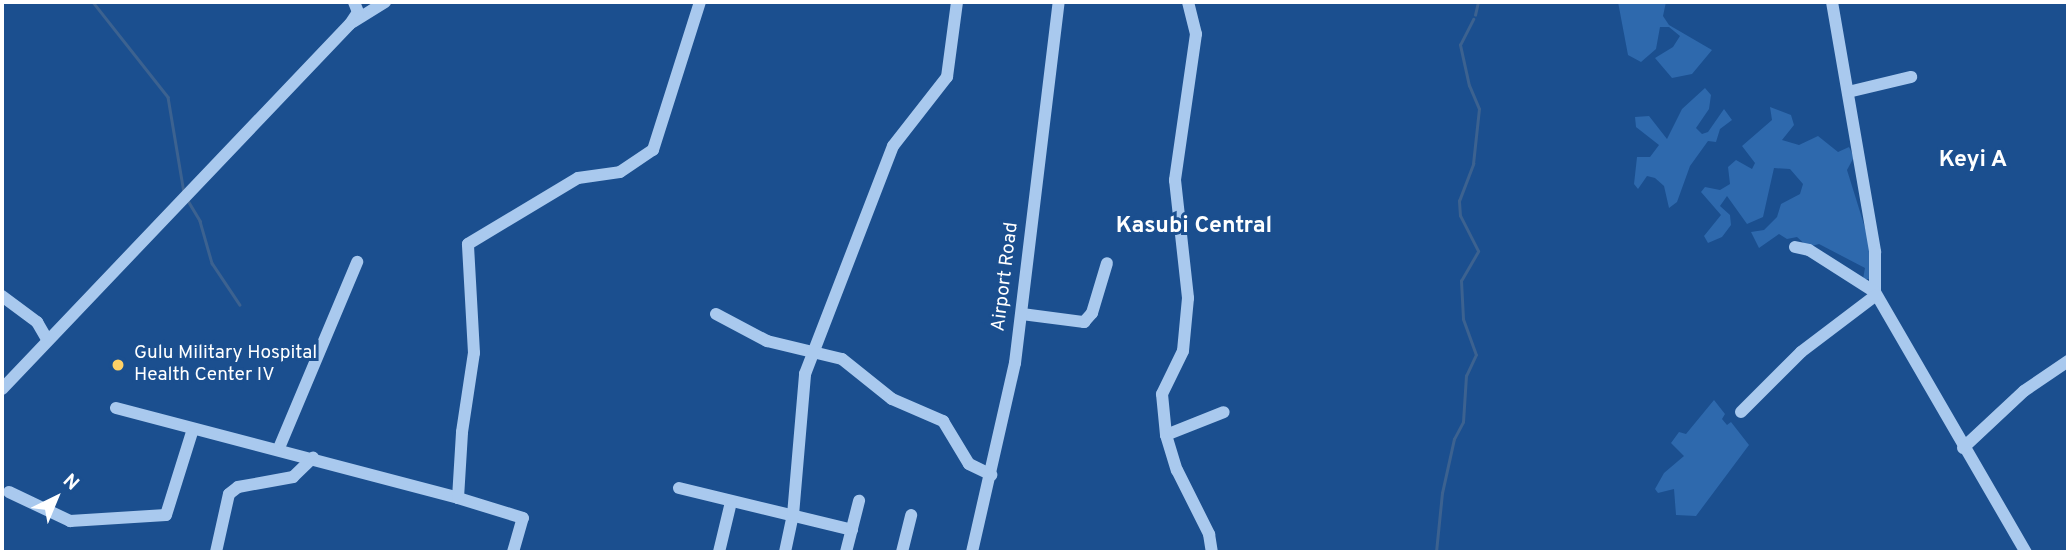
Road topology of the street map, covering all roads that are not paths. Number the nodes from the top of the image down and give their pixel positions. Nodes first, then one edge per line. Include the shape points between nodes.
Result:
1 (354, 2) edge
2 (386, 2) edge
3 (700, 2) edge
4 (957, 2) edge
5 (1052, 2) edge
6 (1059, 2) edge
7 (1188, 2) edge
8 (1832, 2) edge
9 (350, 24) junction
10 (1053, 24) junction
11 (1911, 77) dead end
12 (1848, 92) junction
13 (1796, 247) dead end
14 (357, 262) dead end
15 (1107, 263) dead end
16 (1876, 293) junction
17 (2, 296) edge
18 (716, 314) dead end
19 (1022, 314) junction
20 (47, 339) junction
21 (814, 355) junction
22 (2068, 362) edge
23 (2, 389) edge
24 (116, 408) dead end
25 (1224, 412) dead end
26 (1741, 412) dead end
27 (193, 429) junction
28 (1166, 435) junction
29 (279, 448) junction
30 (1963, 448) junction
31 (313, 458) junction
32 (992, 475) junction
33 (679, 488) dead end
34 (9, 492) dead end
35 (458, 498) junction
36 (859, 501) dead end
37 (731, 502) junction
38 (793, 515) junction
39 (911, 515) dead end
40 (852, 530) junction
41 (216, 552) edge
42 (513, 552) edge
43 (719, 552) edge
44 (785, 552) edge
45 (846, 552) edge
46 (902, 552) edge
47 (972, 552) edge
48 (1212, 552) edge
49 (2026, 552) edge

1 - 9 street via 358,12
2 - 9 street
3 - 35 street via 653,150 620,172 578,178 468,244 474,353
4 - 21 street via 947,77 892,146
5 - 10 street
6 - 10 street, Airport Road
7 - 28 street via 1196,34 1175,180 1188,298 1183,351 1162,394
8 - 12 street
9 - 20 street
10 - 19 street, Airport Road
11 - 12 street
12 - 16 street via 1875,252
13 - 16 street via 1809,250
14 - 29 street
15 - 19 street via 1092,313 1084,322
16 - 26 street via 1801,352
16 - 30 street
17 - 20 street via 37,323
18 - 21 street via 767,341
19 - 32 street, Airport Road
20 - 23 street
21 - 32 street via 842,359 892,399 943,421 969,464
21 - 38 street via 805,374 798,420
22 - 30 street via 2024,391
24 - 27 street
25 - 28 street
27 - 29 street
27 - 34 street via 166,515 70,521
28 - 48 street
29 - 31 street
30 - 49 street
31 - 35 street
31 - 41 street via 293,477 238,487 229,494
32 - 47 street, Airport Road
33 - 37 street
35 - 42 street via 523,518
36 - 40 street
37 - 38 street
37 - 43 street
38 - 40 street
38 - 44 street
39 - 46 street
40 - 45 street

